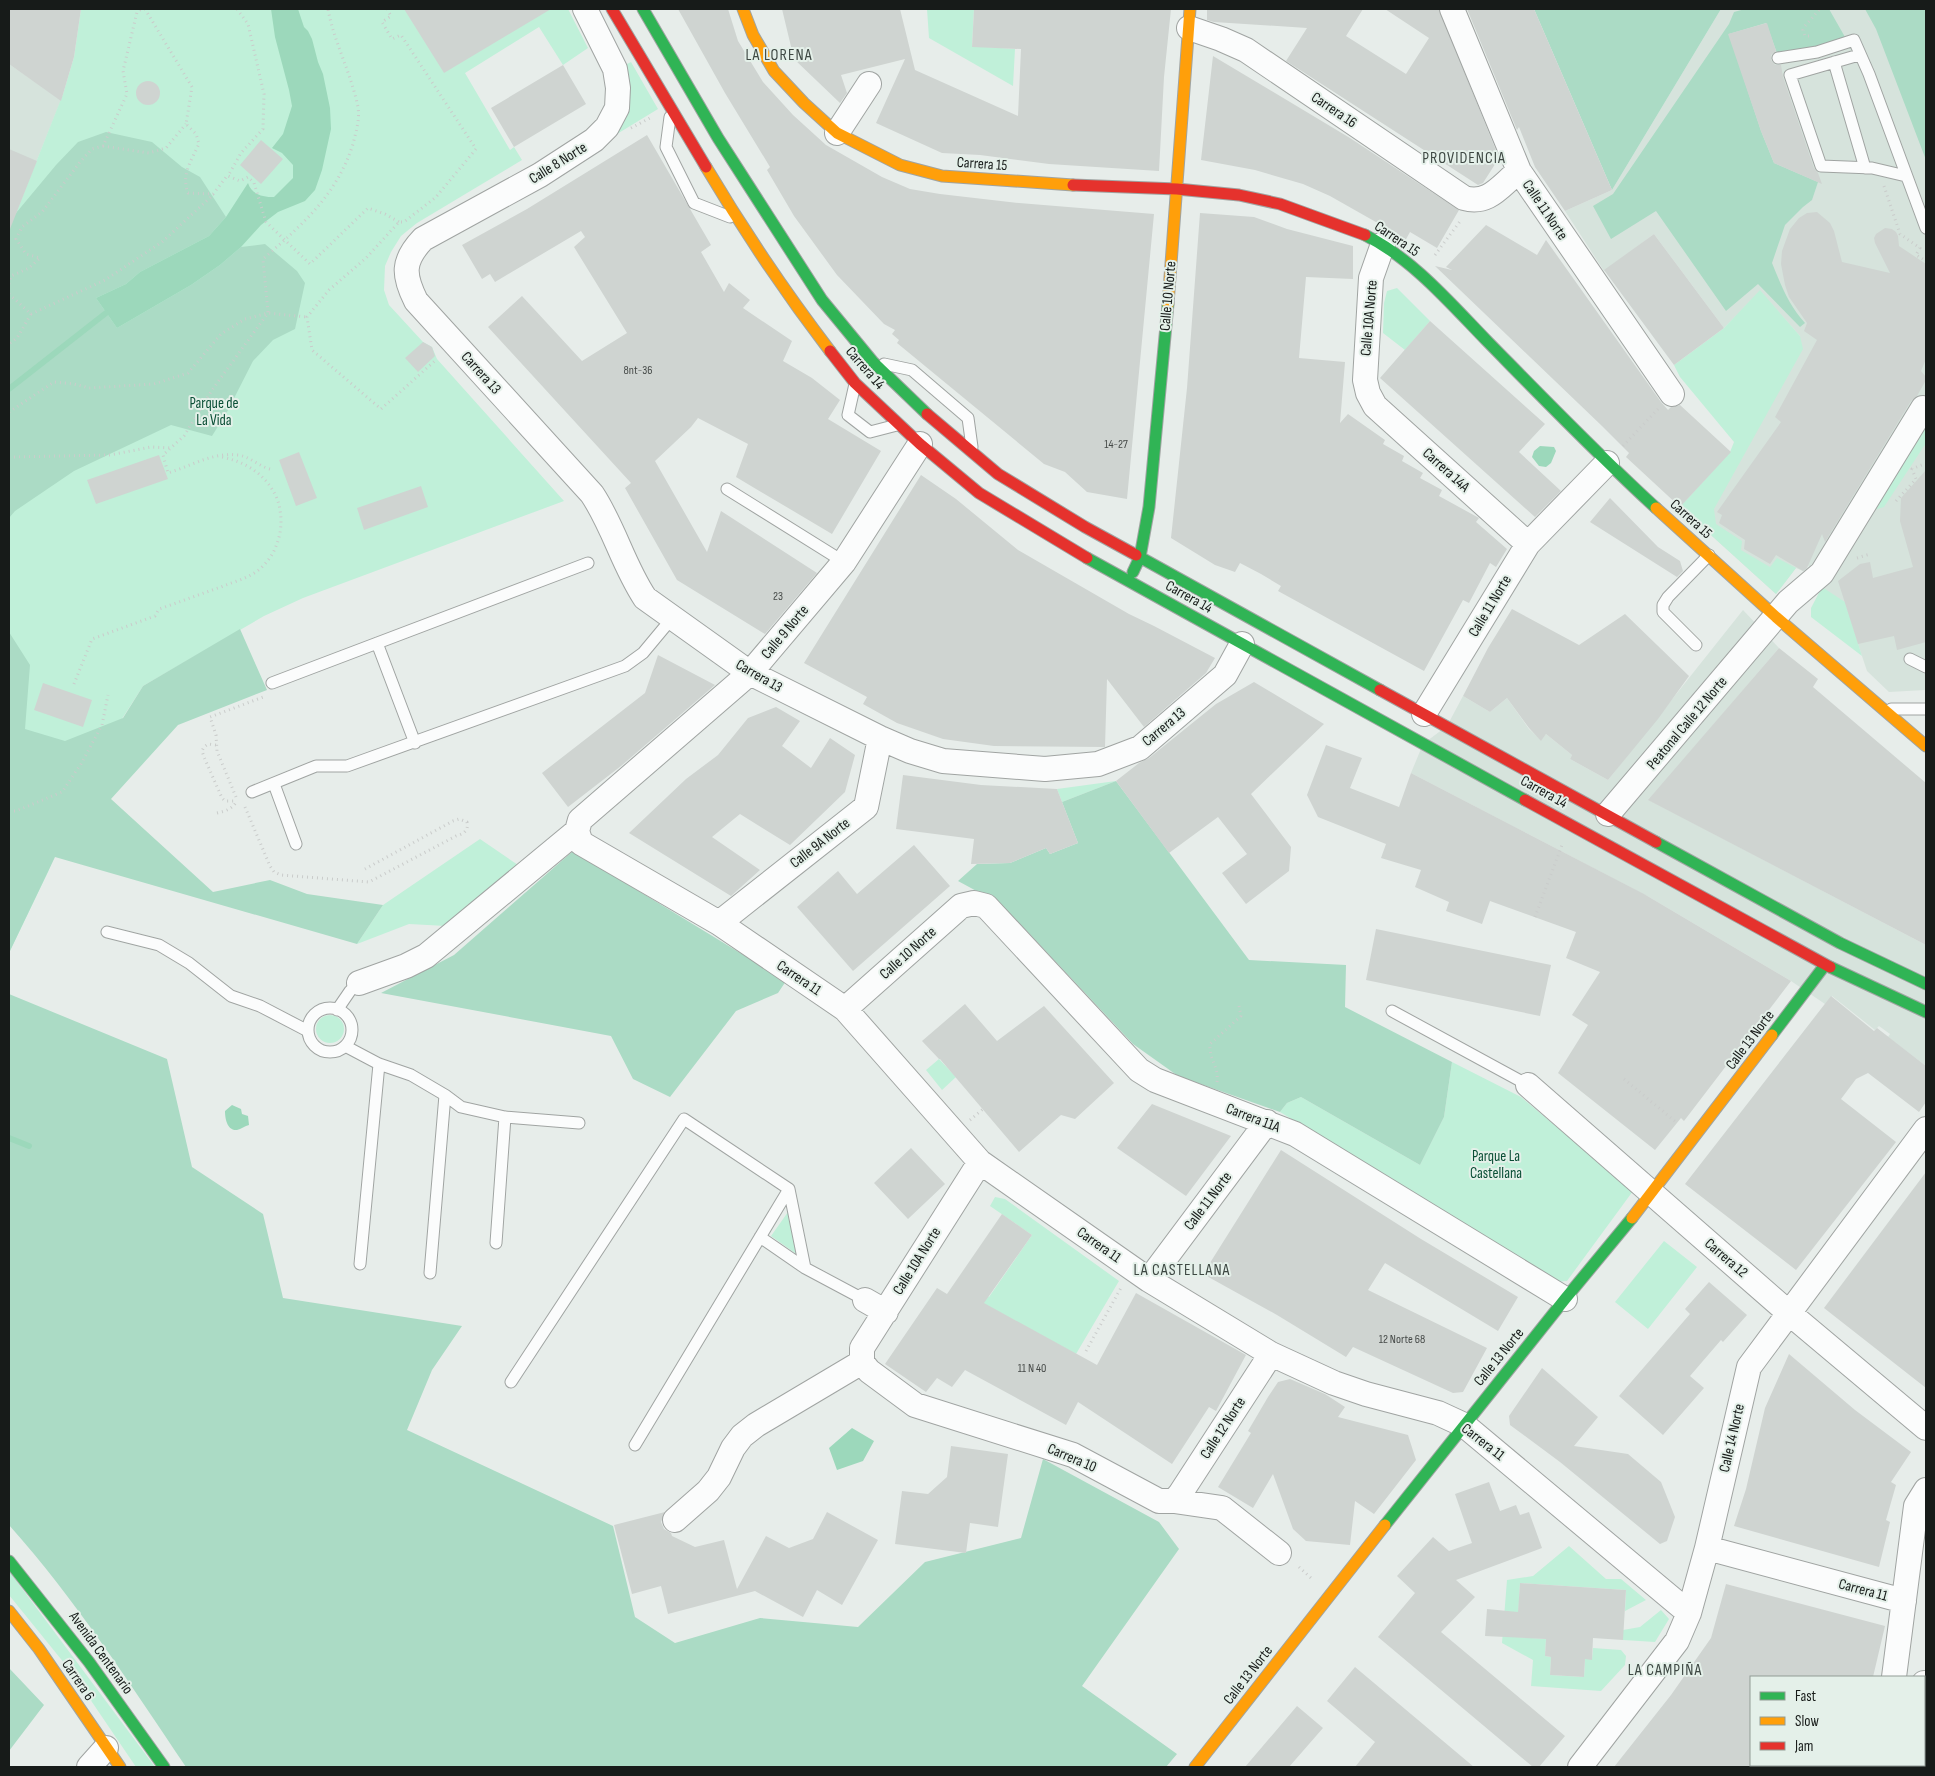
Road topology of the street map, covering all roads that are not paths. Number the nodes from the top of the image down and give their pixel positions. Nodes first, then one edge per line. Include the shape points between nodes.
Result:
1 (585, 9) edge
2 (612, 9) edge
3 (643, 9) edge
4 (743, 9) edge
5 (1452, 9) edge
6 (1189, 18) edge
7 (1859, 55) junction
8 (1778, 58) dead end
9 (1834, 62) junction
10 (869, 84) dead end
11 (671, 108) junction
12 (837, 133) junction
13 (1865, 168) junction
14 (1519, 171) junction
15 (1906, 176) junction
16 (1177, 189) junction
17 (737, 220) junction
18 (1926, 228) edge
19 (1383, 244) junction
20 (407, 268) joint
21 (873, 362) junction
22 (855, 383) junction
23 (1368, 393) joint
24 (1672, 394) road end
25 (1923, 408) dead end
26 (899, 425) junction
27 (920, 444) junction
28 (973, 454) junction
29 (1607, 463) junction
30 (727, 489) dead end
31 (1528, 544) junction
32 (1709, 555) junction
33 (1140, 556) junction
34 (844, 562) junction
35 (588, 563) dead end
36 (1129, 581) junction
37 (673, 617) junction
38 (1770, 624) junction
39 (377, 644) junction
40 (1242, 644) junction
41 (1696, 644) dead end
42 (1910, 659) dead end
43 (1926, 667) edge
44 (750, 673) junction
45 (272, 683) road end
46 (1882, 709) junction
47 (1926, 709) edge
48 (1424, 714) junction
49 (880, 738) junction
50 (415, 742) junction
51 (1926, 746) edge
52 (274, 784) junction
53 (252, 792) road end
54 (1608, 814) junction
55 (577, 831) junction
56 (296, 844) dead end
57 (974, 903) joint
58 (719, 923) junction
59 (107, 932) dead end
60 (1825, 965) junction
61 (359, 983) joint
62 (1926, 984) edge
63 (845, 1009) junction
64 (338, 1010) junction
65 (1392, 1011) dead end
66 (1926, 1012) edge
67 (308, 1031) junction
68 (346, 1046) junction
69 (379, 1064) junction
70 (1528, 1085) joint
71 (445, 1095) junction
72 (505, 1117) junction
73 (1267, 1122) junction
74 (579, 1123) dead end
75 (1926, 1129) edge
76 (980, 1162) junction
77 (789, 1189) junction
78 (1653, 1193) junction
79 (760, 1237) junction
80 (496, 1243) dead end
81 (360, 1264) dead end
82 (805, 1268) junction
83 (430, 1273) dead end
84 (1141, 1274) junction
85 (1565, 1299) junction
86 (865, 1300) joint
87 (886, 1312) junction
88 (1789, 1313) junction
89 (1270, 1354) junction
90 (862, 1362) junction
91 (511, 1382) dead end
92 (1464, 1426) junction
93 (1926, 1428) edge
94 (635, 1444) dead end
95 (1926, 1490) edge
96 (1174, 1501) junction
97 (675, 1520) dead end
98 (1707, 1548) junction
99 (1280, 1553) dead end
100 (9, 1561) edge
101 (1904, 1601) junction
102 (9, 1611) edge
103 (1689, 1614) junction
104 (1899, 1676) edge
105 (106, 1748) junction
106 (90, 1767) edge
107 (120, 1767) edge
108 (164, 1767) edge
109 (1195, 1767) edge
110 (1580, 1767) edge

1 - 20 street, Calle 8 Norte via 615,69 617,108 607,127 594,140 526,183 423,239 411,252
2 - 11 main road, Carrera 14
3 - 21 main road, Carrera 14 via 718,138 822,300
4 - 12 main road, Carrera 15 via 752,35 774,71
5 - 14 street, Calle 11 Norte
6 - 14 street, Carrera 16 via 1221,39 1246,50 1464,198 1474,201 1486,199
6 - 16 main road, Calle 10 Norte
7 - 8 lane via 1854,40 1817,52
7 - 9 lane
7 - 15 lane
9 - 13 lane
9 - 13 lane via 1790,74 1821,166
10 - 12 street
11 - 17 main road, Carrera 14
11 - 17 lane via 666,147 694,203
12 - 16 main road, Carrera 15 via 900,165 942,176
13 - 15 lane
14 - 24 street, Calle 11 Norte
15 - 18 lane
16 - 19 main road, Carrera 15 via 1259,198 1360,232
16 - 33 main road, Calle 10 Norte via 1150,507
17 - 22 main road, Carrera 14 via 803,316
19 - 23 street, Calle 10A Norte via 1371,278 1365,380
19 - 29 main road, Carrera 15 via 1421,274
20 - 37 street, Carrera 13 via 408,285 416,302 592,494 604,512 633,580 645,598
21 - 28 main road, Carrera 14
21 - 28 lane via 912,370 968,418
22 - 26 main road, Carrera 14
22 - 26 lane via 848,415 870,432
23 - 31 street, Carrera 14A via 1375,406
25 - 38 street, Peatonal Calle 12 Norte via 1822,573 1788,602
26 - 27 main road, Carrera 14
27 - 34 street, Calle 9 Norte
27 - 36 main road, Carrera 14 via 979,492 1048,536
28 - 33 main road, Carrera 14 via 1045,503
29 - 31 street, Calle 11 Norte
29 - 32 main road, Carrera 15
30 - 34 lane
31 - 48 street, Calle 11 Norte
32 - 38 main road, Carrera 15
32 - 41 lane via 1663,605 1663,612
33 - 36 main road, Calle 10 Norte
33 - 48 main road, Carrera 14
34 - 44 street, Calle 9 Norte
35 - 39 lane
36 - 40 main road, Carrera 14
37 - 44 street, Carrera 13
37 - 50 lane via 643,653 625,666
38 - 46 main road, Carrera 15
38 - 54 street, Peatonal Calle 12 Norte
39 - 45 lane
39 - 50 lane
40 - 49 street, Carrera 13 via 1225,675 1140,748 1098,764 1045,770 943,760
40 - 60 main road, Carrera 14
42 - 43 lane
44 - 49 street, Carrera 13
44 - 55 street, Calle 9 Norte via 580,820
46 - 47 lane
46 - 51 main road, Carrera 15
48 - 54 main road, Carrera 14
49 - 58 street, Calle 9A Norte via 866,807
50 - 52 lane via 347,766 316,766
52 - 53 lane
52 - 56 lane
54 - 62 main road, Carrera 14 via 1840,942
55 - 58 street, Carrera 11 via 581,843
55 - 61 street, Calle 9 Norte via 426,956
57 - 63 street, Calle 10 Norte via 961,906
57 - 73 street, Carrera 11A via 986,906 1139,1070 1155,1080
58 - 63 street, Carrera 11
59 - 67 lane via 159,945 189,963 231,996 260,1006
60 - 66 main road, Carrera 14
60 - 78 main road, Calle 13 Norte
61 - 64 lane
63 - 76 street, Carrera 11
64 - 67 lane via 326,1009 315,1014
64 - 68 lane via 349,1019 351,1026
65 - 70 lane
67 - 68 lane via 313,1045 324,1052 336,1052
68 - 69 lane
69 - 71 lane via 411,1075
69 - 81 lane
70 - 78 street, Carrera 12
71 - 72 lane via 460,1107
71 - 83 lane
72 - 74 lane
72 - 80 lane
73 - 84 street, Calle 11 Norte
73 - 85 street, Carrera 11A via 1296,1134
75 - 88 street, Calle 14 Norte
76 - 84 street, Carrera 11
76 - 87 street, Calle 10A Norte
77 - 79 lane
77 - 82 lane
77 - 91 lane via 684,1119
78 - 85 main road, Calle 13 Norte
78 - 88 street, Carrera 12
79 - 82 lane
79 - 94 lane
82 - 86 lane
84 - 89 street, Carrera 11
85 - 92 main road, Calle 13 Norte
86 - 87 street
87 - 90 street, Calle 10A Norte via 862,1348
88 - 93 street, Carrera 12
88 - 98 street, Calle 14 Norte via 1749,1367
89 - 92 street, Carrera 11 via 1334,1383 1438,1413
89 - 96 street, Calle 12 Norte
90 - 96 street, Carrera 10 via 869,1371 915,1405 1073,1455 1159,1500
90 - 97 street via 742,1436 708,1491
92 - 103 street, Carrera 11
92 - 109 main road, Calle 13 Norte
95 - 101 street via 1916,1506
96 - 99 street, Carrera 10 via 1222,1508
98 - 101 street, Carrera 11
98 - 103 street, Calle 14 Norte
100 - 108 main road, Avenida Centenario via 111,1691
101 - 104 street
102 - 105 main road, Carrera 6 via 39,1649
103 - 110 street, Calle 14 Norte via 1677,1641
105 - 106 street
105 - 107 main road, Carrera 6

